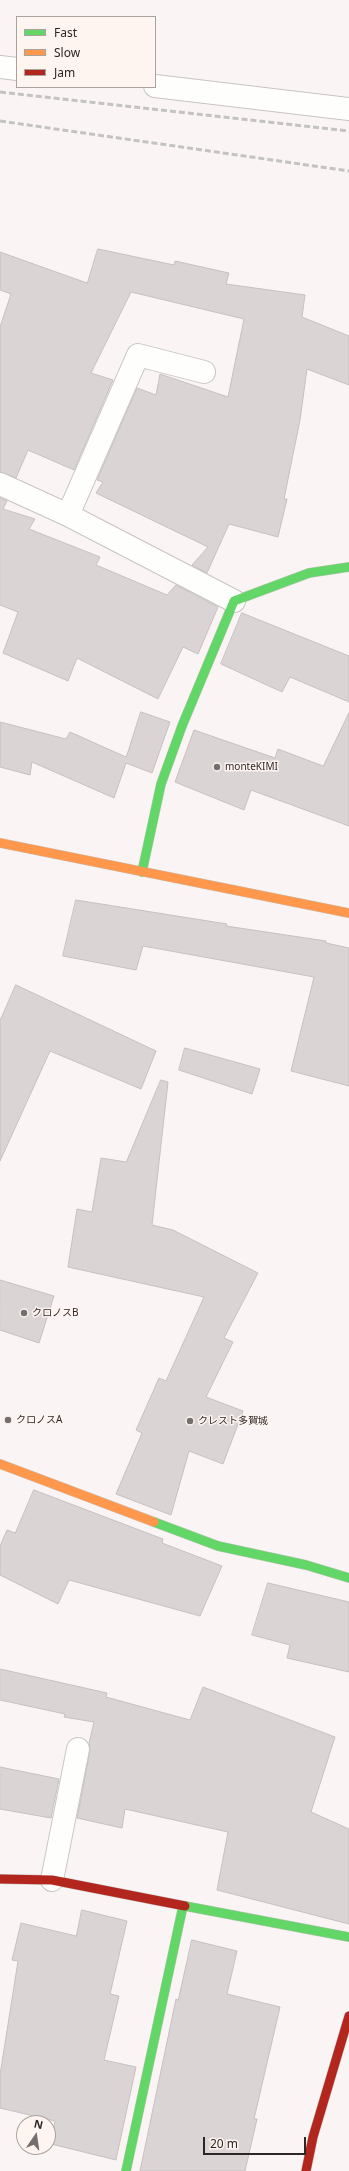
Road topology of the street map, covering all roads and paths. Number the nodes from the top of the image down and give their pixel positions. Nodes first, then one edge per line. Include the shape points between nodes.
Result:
1 (0, 67) edge
2 (16, 69) edge
3 (156, 86) edge
4 (349, 109) edge
5 (204, 372) dead end
6 (0, 484) edge
7 (68, 514) junction
8 (349, 567) edge
9 (234, 601) junction
10 (0, 843) edge
11 (142, 872) junction
12 (349, 913) edge
13 (0, 1464) edge
14 (349, 1578) edge
15 (78, 1749) dead end
16 (0, 1879) edge
17 (52, 1880) junction
18 (182, 1906) junction
19 (349, 1937) edge
20 (349, 2016) edge
21 (126, 2171) edge
22 (306, 2171) edge

1 - 2 street
3 - 4 street
5 - 7 street via 138,355
6 - 7 street
7 - 9 street
8 - 9 street via 309,572
9 - 11 street via 161,784
10 - 11 street
11 - 12 street
13 - 14 street via 218,1546 306,1565
15 - 17 street
16 - 17 street
17 - 18 street
18 - 19 street
18 - 21 street
20 - 22 street via 313,2137

